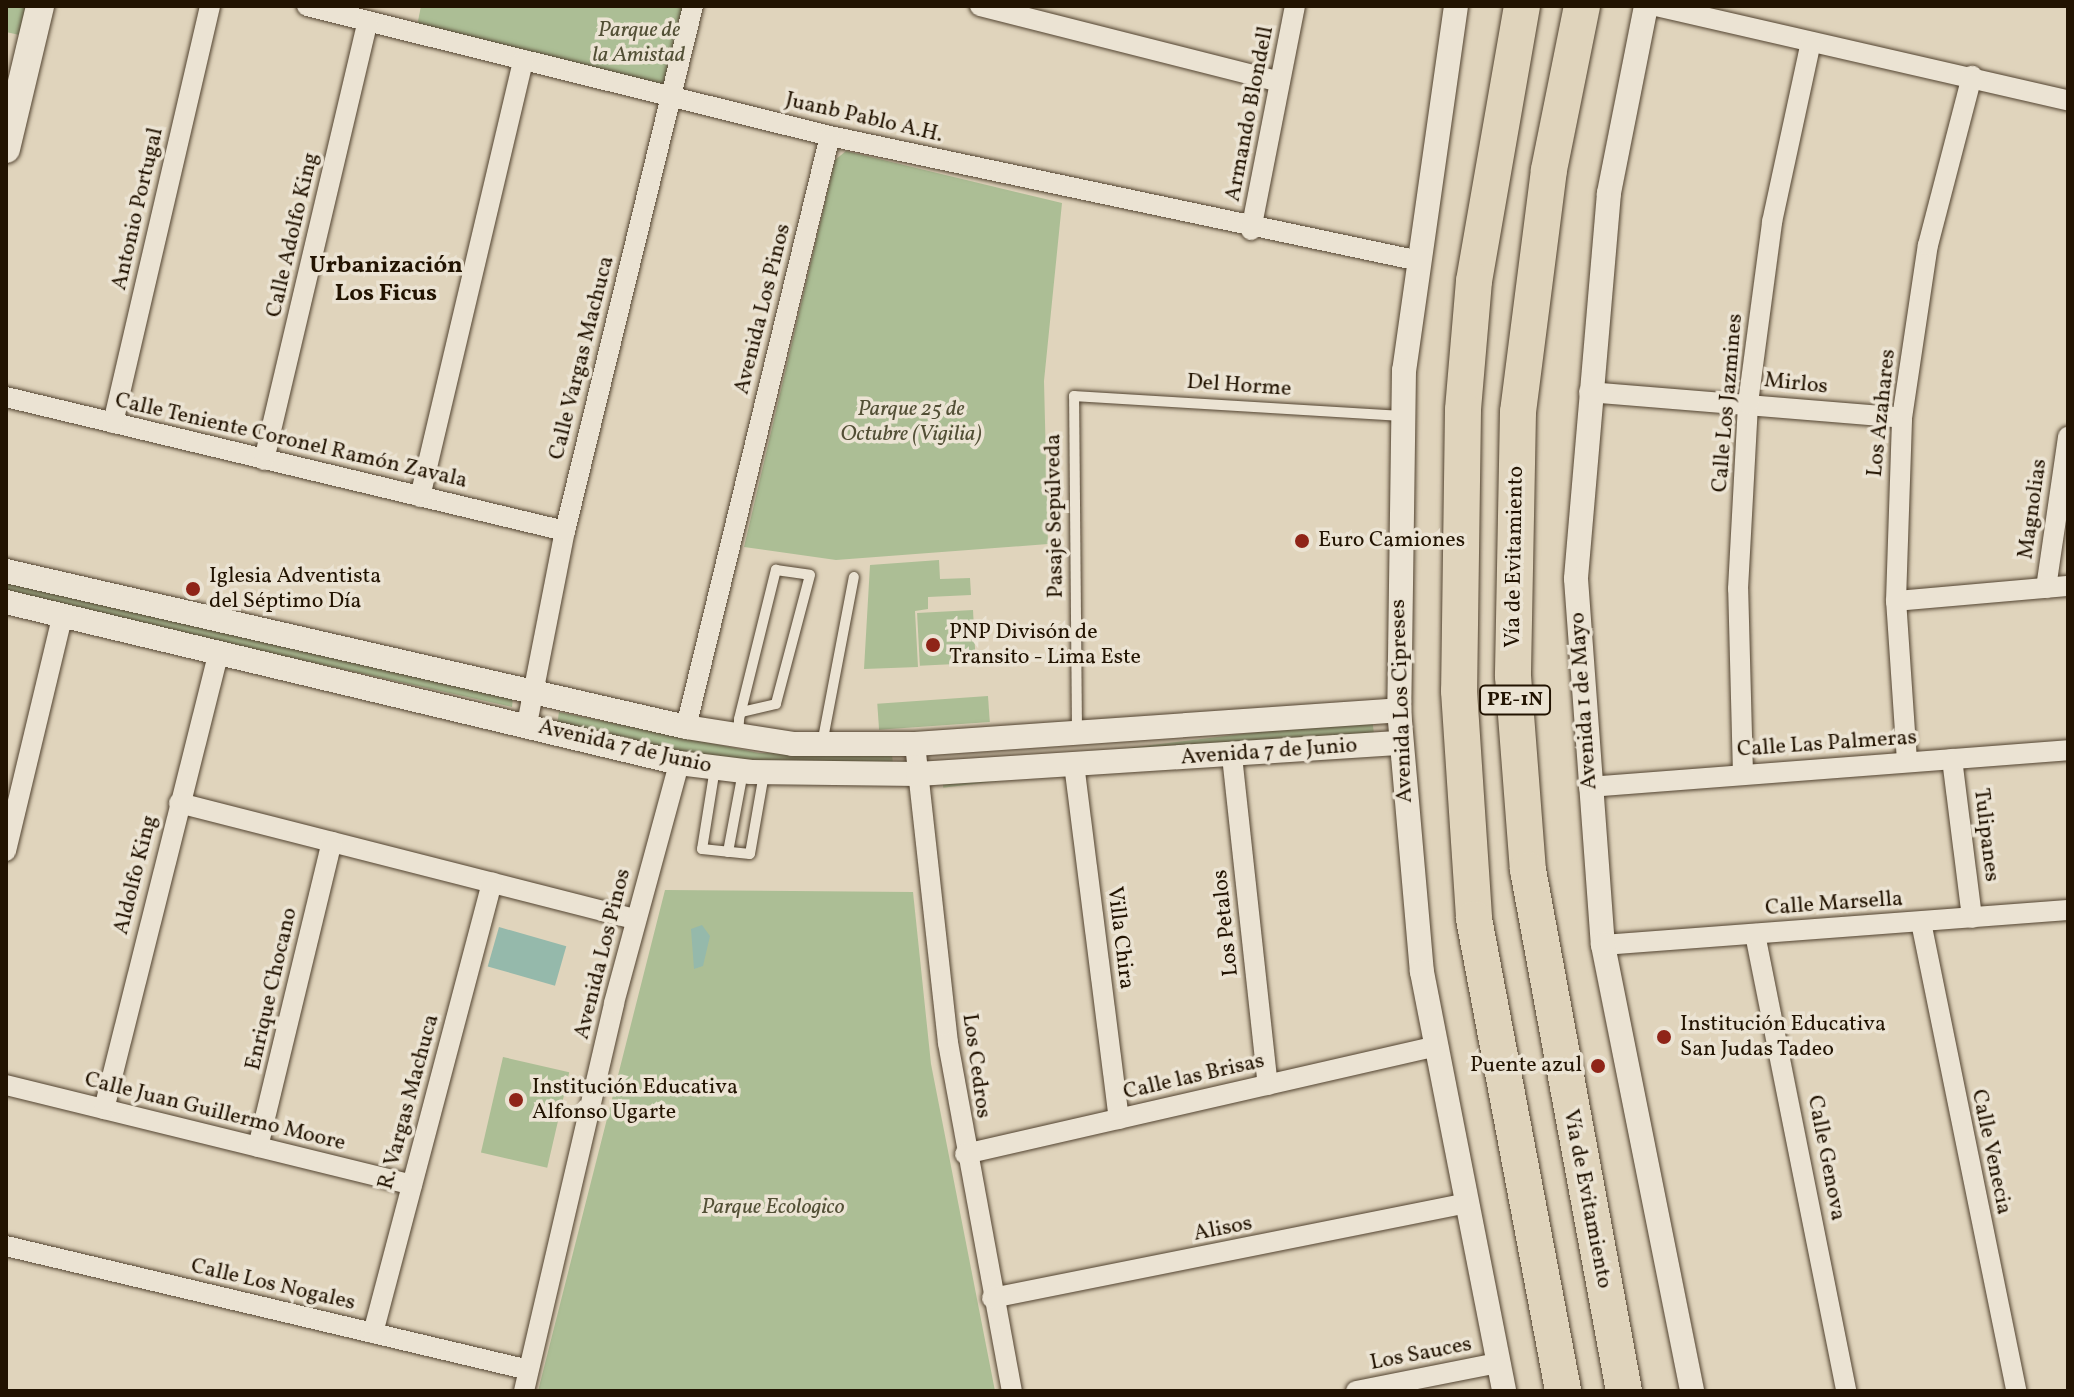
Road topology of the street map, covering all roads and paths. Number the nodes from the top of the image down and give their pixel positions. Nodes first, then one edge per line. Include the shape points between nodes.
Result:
1 (40, 6) edge
2 (210, 6) edge
3 (307, 6) edge
4 (693, 6) edge
5 (980, 6) edge
6 (1295, 6) edge
7 (1456, 6) edge
8 (1522, 6) edge
9 (1582, 6) edge
10 (1646, 6) edge
11 (1656, 6) edge
12 (368, 21) junction
13 (1811, 42) junction
14 (523, 60) junction
15 (15, 74) edge
16 (1972, 76) junction
17 (1280, 82) junction
18 (671, 96) junction
19 (2068, 100) edge
20 (830, 136) junction
21 (6, 149) edge
22 (1251, 230) junction
23 (1415, 260) junction
24 (1589, 392) junction
25 (1074, 396) joint
26 (6, 397) edge
27 (1748, 403) junction
28 (1401, 416) junction
29 (1902, 418) junction
30 (113, 423) junction
31 (2068, 437) edge
32 (264, 460) junction
33 (420, 497) junction
34 (565, 531) junction
35 (6, 571) edge
36 (854, 577) dead end
37 (2068, 586) edge
38 (2046, 588) junction
39 (1896, 601) junction
40 (6, 602) edge
41 (62, 617) junction
42 (218, 654) junction
43 (534, 689) junction
44 (1399, 710) junction
45 (527, 724) junction
46 (740, 724) junction
47 (686, 727) junction
48 (1077, 732) junction
49 (1401, 743) junction
50 (822, 744) junction
51 (915, 744) junction
52 (2068, 750) edge
53 (1232, 756) junction
54 (1952, 759) junction
55 (1907, 761) junction
56 (679, 763) junction
57 (1074, 764) junction
58 (715, 768) junction
59 (754, 773) junction
60 (918, 774) junction
61 (1743, 774) junction
62 (1589, 787) junction
63 (179, 803) junction
64 (332, 842) junction
65 (6, 851) edge
66 (728, 852) junction
67 (492, 882) junction
68 (2068, 910) edge
69 (1972, 918) junction
70 (635, 919) junction
71 (1921, 922) junction
72 (1755, 934) junction
73 (1603, 945) junction
74 (1434, 1047) junction
75 (6, 1085) edge
76 (1268, 1085) junction
77 (104, 1109) junction
78 (1119, 1119) junction
79 (258, 1147) junction
80 (965, 1154) junction
81 (412, 1185) junction
82 (1463, 1204) junction
83 (6, 1246) edge
84 (992, 1298) junction
85 (373, 1333) junction
86 (1497, 1363) junction
87 (529, 1370) junction
88 (524, 1391) edge
89 (1012, 1391) edge
90 (1356, 1391) edge
91 (1504, 1391) edge
92 (1563, 1391) edge
93 (1624, 1391) edge
94 (1692, 1391) edge
95 (1846, 1391) edge
96 (2016, 1391) edge

1 - 15 main road
2 - 30 street, Antonio Portugal
3 - 12 street, Juanb Pablo A.H.
4 - 18 street, Calle Vargas Machuca
5 - 17 street
6 - 17 street, Armando Blondell
7 - 23 street, Avenida Los Cipreses
8 - 92 highway, PE-1N via 1474,281 1463,410 1459,691 1474,919
9 - 93 highway, Vía de Evitamiento / PE-1N via 1549,170 1520,397 1513,676 1528,870
10 - 24 street, Avenida 1 de Mayo via 1609,193
11 - 13 street
12 - 14 street, Juanb Pablo A.H.
12 - 32 street, Calle Adolfo King
13 - 16 street
13 - 27 street, Calle Los Jazmines via 1772,222
14 - 18 street, Juanb Pablo A.H.
14 - 33 street
15 - 21 main road
16 - 19 street
16 - 29 street, Los Azahares via 1928,245
17 - 22 street, Armando Blondell
18 - 20 street, Juanb Pablo A.H.
18 - 34 street, Calle Vargas Machuca
20 - 22 street, Juanb Pablo A.H.
20 - 47 street, Avenida Los Pinos
22 - 23 street, Juanb Pablo A.H.
23 - 28 street, Avenida Los Cipreses
24 - 27 street, Mirlos
24 - 62 street, Avenida 1 de Mayo via 1576,579
25 - 28 lane, Del Horme
25 - 48 lane, Pasaje Sepúlveda
26 - 30 street, Calle Teniente Coronel Ramón Zavala
27 - 29 street, Mirlos
27 - 61 street, Calle Los Jazmines via 1738,589
28 - 44 street, Avenida Los Cipreses
29 - 39 street, Los Azahares
30 - 32 street, Calle Teniente Coronel Ramón Zavala
31 - 38 street, Magnolias
32 - 33 street, Calle Teniente Coronel Ramón Zavala
33 - 34 street, Calle Teniente Coronel Ramón Zavala
34 - 43 street, Calle Vargas Machuca
35 - 43 street, Avenida 7 de Junio
36 - 50 lane
37 - 38 street
38 - 39 street
39 - 55 street, Los Azahares
40 - 41 street, Avenida 7 de Junio
41 - 42 street, Avenida 7 de Junio
41 - 65 street
42 - 45 street, Avenida 7 de Junio
42 - 63 street, Aldolfo King
43 - 45 street, Calle Vargas Machuca
43 - 47 street, Avenida 7 de Junio
44 - 48 street, Avenida 7 de Junio
44 - 49 street, Avenida Los Cipreses
45 - 56 street, Avenida 7 de Junio
46 - 46 lane via 776,570 810,575 776,704
46 - 47 street, Avenida 7 de Junio
46 - 50 street, Avenida 7 de Junio
48 - 51 street, Avenida 7 de Junio
49 - 53 street, Avenida 7 de Junio
49 - 74 street, Avenida Los Cipreses
50 - 51 street, Avenida 7 de Junio
51 - 60 street, Los Cedros
52 - 54 street, Calle Las Palmeras
53 - 57 street, Avenida 7 de Junio
53 - 76 street, Los Petalos
54 - 55 street, Calle Las Palmeras
54 - 69 street, Tulipanes
55 - 61 street, Calle Las Palmeras
56 - 58 street, Avenida 7 de Junio
56 - 70 street, Avenida Los Pinos
57 - 60 street, Avenida 7 de Junio
57 - 78 street, Villa Chira
58 - 59 street, Avenida 7 de Junio
58 - 66 lane via 702,849
59 - 60 street, Avenida 7 de Junio
59 - 66 lane
59 - 66 lane via 750,854
60 - 80 street, Los Cedros
61 - 62 street, Calle Las Palmeras
62 - 73 street, Avenida 1 de Mayo
63 - 64 street
63 - 77 street, Aldolfo King
64 - 67 street
64 - 79 street, Enrique Chocano
67 - 70 street
67 - 81 street, R. Vargas Machuca
68 - 69 street, Calle Marsella
69 - 71 street, Calle Marsella
70 - 87 street, Avenida Los Pinos
71 - 72 street, Calle Marsella
71 - 96 street, Calle Venecia
72 - 73 street, Calle Marsella
72 - 95 street, Calle Genova
73 - 94 street, Avenida 1 de Mayo
74 - 76 street, Calle las Brisas
74 - 82 street, Avenida Los Cipreses
75 - 77 street, Calle Juan Guillermo Moore
76 - 78 street, Calle las Brisas
77 - 79 street, Calle Juan Guillermo Moore
78 - 80 street, Calle las Brisas
79 - 81 street, Calle Juan Guillermo Moore
80 - 84 street, Los Cedros
81 - 85 street, R. Vargas Machuca
82 - 84 street, Alisos
82 - 86 street, Avenida Los Cipreses
83 - 85 street, Calle Los Nogales
84 - 89 street, Los Cedros
85 - 87 street, Calle Los Nogales
86 - 90 street, Los Sauces
86 - 91 street, Avenida Los Cipreses
87 - 88 street, Avenida Los Pinos

